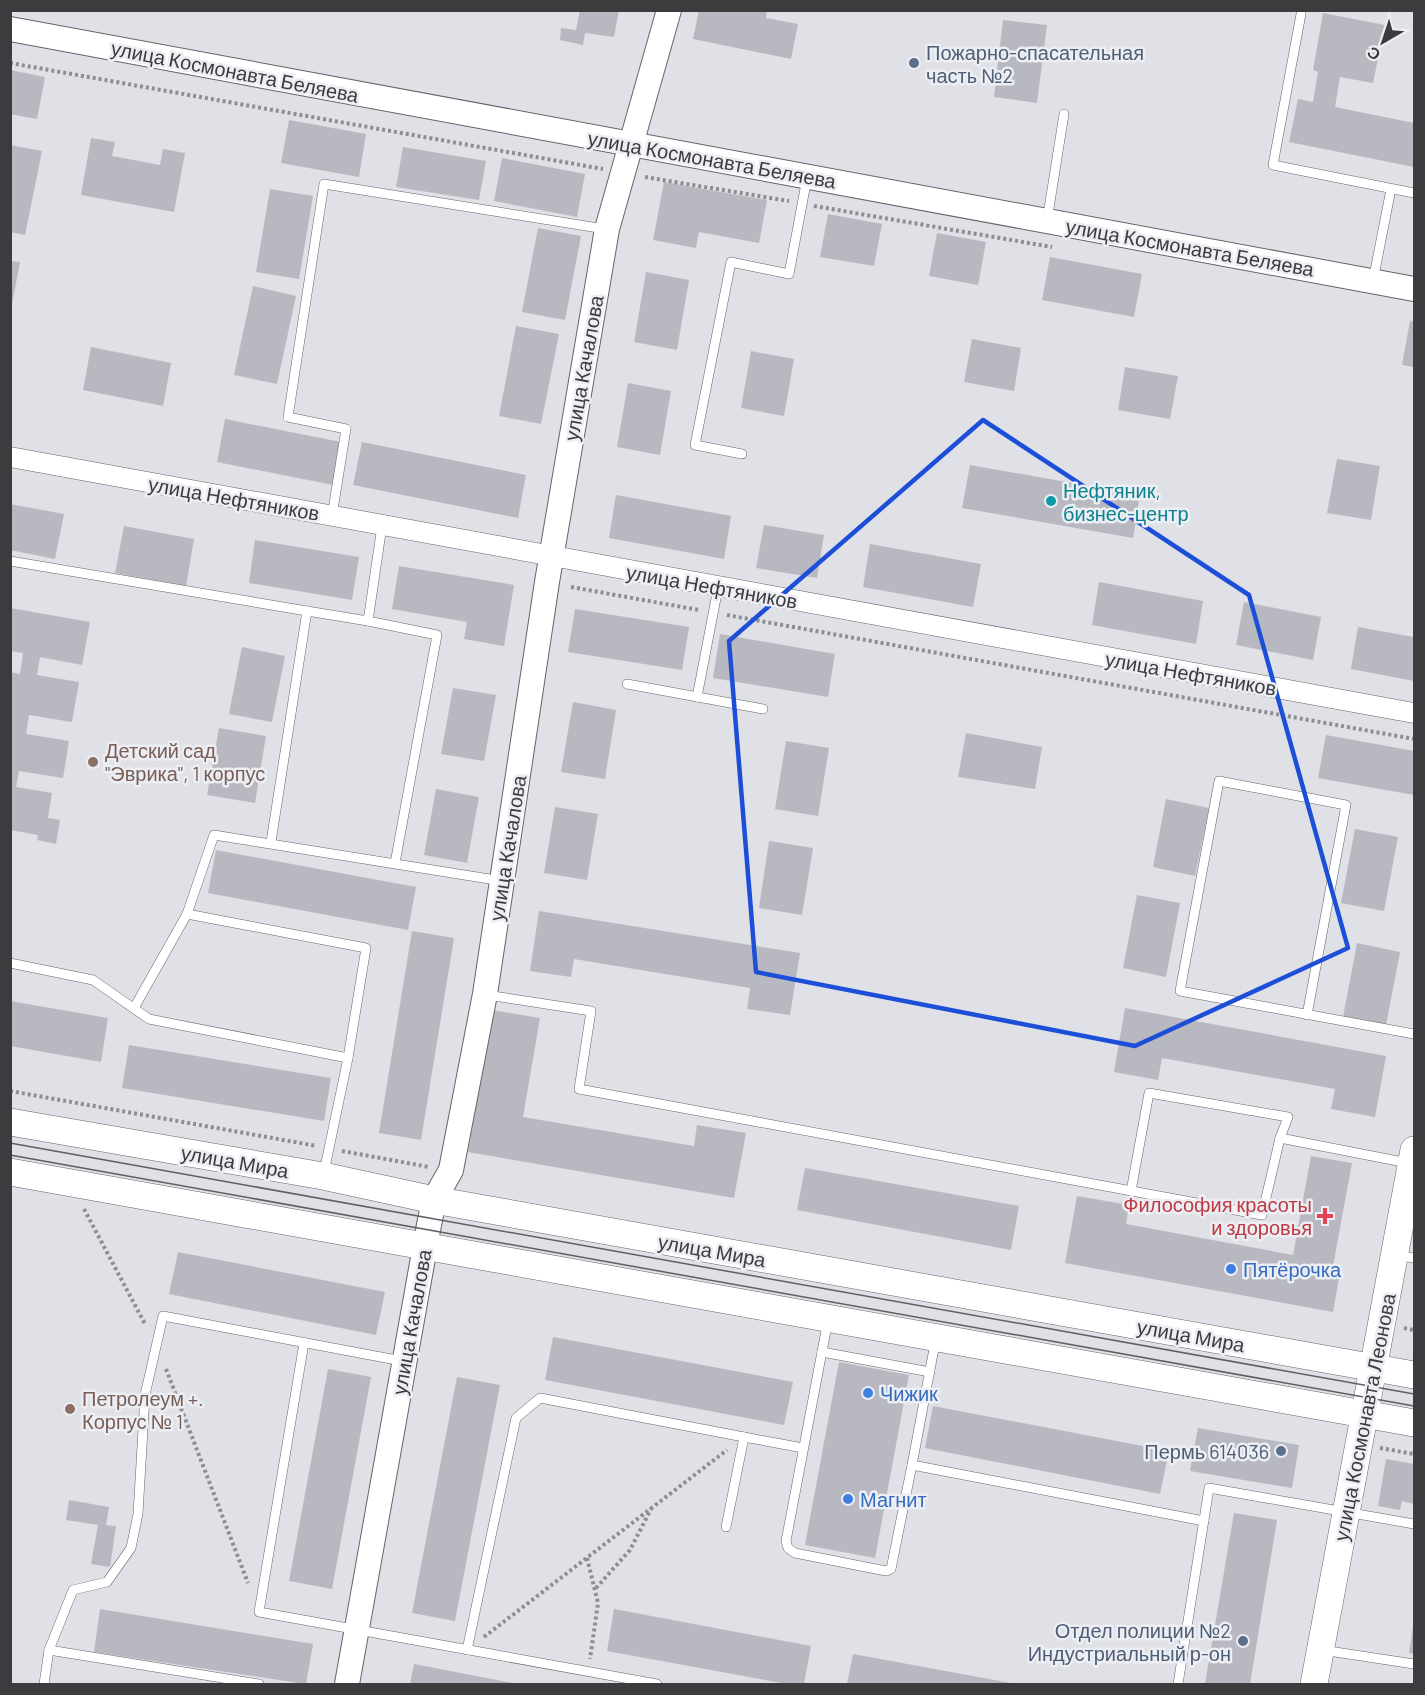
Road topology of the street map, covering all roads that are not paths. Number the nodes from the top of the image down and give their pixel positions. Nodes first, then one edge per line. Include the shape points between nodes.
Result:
1 (669, 10) edge
2 (1301, 14) dead end
3 (10, 29) edge
4 (1065, 114) dead end
5 (631, 144) junction
6 (808, 177) junction
7 (1391, 189) junction
8 (1414, 193) edge
9 (1047, 221) junction
10 (607, 229) junction
11 (1373, 281) junction
12 (1414, 288) edge
13 (742, 454) dead end
14 (10, 457) edge
15 (332, 516) junction
16 (382, 526) junction
17 (551, 557) junction
18 (10, 561) edge
19 (718, 588) junction
20 (307, 611) junction
21 (368, 621) junction
22 (627, 684) dead end
23 (697, 697) junction
24 (763, 709) dead end
25 (1414, 713) edge
26 (272, 842) junction
27 (395, 863) junction
28 (502, 881) junction
29 (187, 914) junction
30 (10, 963) edge
31 (485, 994) junction
32 (134, 1008) junction
33 (1307, 1015) junction
34 (1414, 1034) edge
35 (348, 1058) junction
36 (10, 1122) edge
37 (1280, 1138) junction
38 (1413, 1157) edge
39 (10, 1173) edge
40 (323, 1176) junction
41 (1131, 1191) junction
42 (434, 1200) junction
43 (425, 1246) junction
44 (1405, 1256) edge
45 (829, 1318) junction
46 (936, 1338) junction
47 (304, 1342) junction
48 (822, 1352) junction
49 (404, 1362) junction
50 (1374, 1368) junction
51 (930, 1372) junction
52 (1414, 1375) edge
53 (1365, 1414) junction
54 (1414, 1423) edge
55 (744, 1437) junction
56 (803, 1448) junction
57 (912, 1465) junction
58 (1346, 1513) junction
59 (1204, 1521) junction
60 (1414, 1524) edge
61 (726, 1527) dead end
62 (357, 1631) junction
63 (49, 1650) junction
64 (466, 1650) junction
65 (1320, 1650) junction
66 (1414, 1664) edge
67 (44, 1684) edge
68 (259, 1684) edge
69 (347, 1684) edge
70 (657, 1684) edge
71 (1178, 1684) edge
72 (1314, 1684) edge

1 - 5 street, улица Качалова
2 - 7 lane via 1273,165
3 - 5 street, улица Космонавта Беляева
4 - 9 lane
5 - 6 street, улица Космонавта Беляева
5 - 10 street, улица Качалова
6 - 9 street, улица Космонавта Беляева
6 - 13 lane via 789,274 731,262 695,445
7 - 8 lane
7 - 11 lane
9 - 11 street, улица Космонавта Беляева
10 - 15 lane via 324,184 288,417 346,429
10 - 17 street, улица Качалова
11 - 12 street, улица Космонавта Беляева
14 - 15 street, улица Нефтяников
15 - 16 street, улица Нефтяников
16 - 17 street, улица Нефтяников
16 - 21 lane
17 - 19 street, улица Нефтяников
17 - 28 street, улица Качалова
18 - 20 lane
19 - 23 lane
19 - 25 street, улица Нефтяников
20 - 21 lane
20 - 26 lane
21 - 27 lane via 437,635
22 - 23 lane
23 - 24 lane
26 - 27 lane
26 - 29 lane via 214,835
27 - 28 lane
28 - 31 street, улица Качалова
29 - 32 lane
29 - 35 lane via 366,948
30 - 32 lane via 93,980
31 - 41 lane via 591,1011 579,1089
31 - 42 street, улица Качалова via 451,1170
32 - 35 lane via 149,1019
33 - 33 lane via 1346,805 1219,781 1180,991
33 - 34 lane
35 - 40 lane
36 - 40 main road, улица Мира
37 - 38 lane
37 - 41 lane via 1262,1215
37 - 41 lane via 1288,1118 1149,1093
38 - 44 main road, улица Космонавта Леонова
39 - 43 main road
40 - 42 main road, улица Мира
42 - 43 street, улица Качалова
42 - 50 main road, улица Мира
43 - 45 main road
43 - 49 street, улица Качалова
44 - 50 main road, улица Космонавта Леонова
45 - 46 main road
45 - 48 lane
46 - 51 lane
46 - 53 main road
47 - 49 lane
47 - 62 lane via 259,1612
47 - 63 lane via 163,1316 145,1395 138,1514 132,1548 107,1582 73,1590
48 - 51 lane
48 - 56 lane
49 - 62 street, улица Качалова
50 - 52 main road, улица Мира
50 - 53 main road, улица Космонавта Леонова
51 - 57 lane
53 - 54 main road
53 - 58 main road, улица Космонавта Леонова
55 - 56 lane
55 - 61 lane
55 - 64 lane via 540,1398 516,1418
56 - 57 lane via 786,1541 788,1548 795,1553 886,1571 893,1564
57 - 59 lane
58 - 59 lane via 1209,1488
58 - 60 lane
58 - 65 main road, улица Космонавта Леонова
59 - 71 lane
62 - 64 lane
62 - 69 street, улица Качалова
63 - 67 lane
63 - 68 lane
64 - 70 lane
65 - 66 lane
65 - 72 main road, улица Космонавта Леонова

